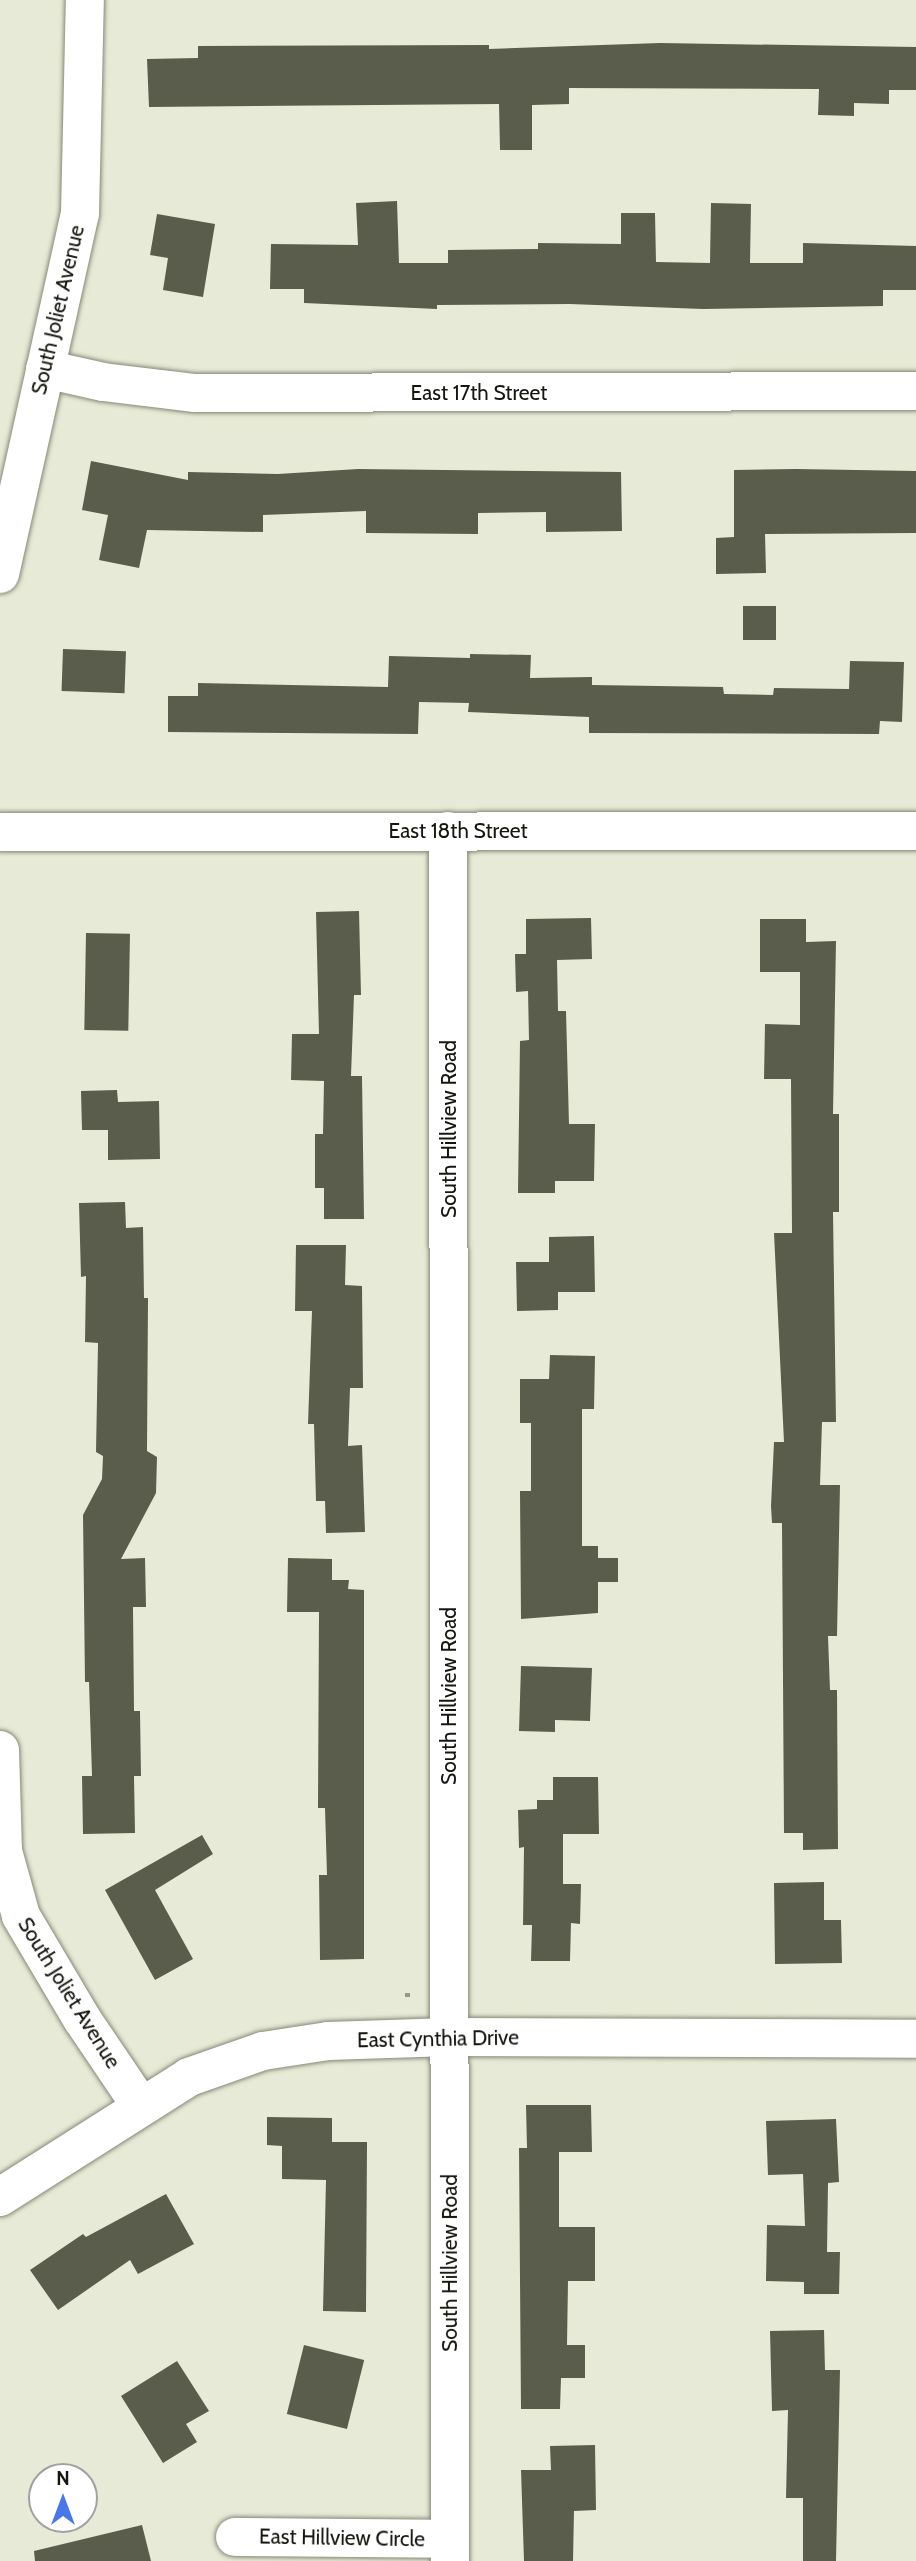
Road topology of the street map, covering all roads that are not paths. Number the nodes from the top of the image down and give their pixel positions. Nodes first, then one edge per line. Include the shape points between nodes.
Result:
1 (85, 0) edge
2 (45, 369) junction
3 (916, 391) edge
4 (0, 574) edge
5 (448, 831) junction
6 (916, 831) edge
7 (0, 832) edge
8 (0, 1750) edge
9 (450, 2037) junction
10 (916, 2039) edge
11 (141, 2105) junction
12 (0, 2197) edge
13 (235, 2537) dead end
14 (450, 2550) edge

1 - 2 street, South Joliet Avenue via 80,214
2 - 3 street, East 17th Street via 103,382 195,393
2 - 4 street, South Joliet Avenue
5 - 6 street, East 18th Street
5 - 7 street, East 18th Street
5 - 9 street, South Hillview Road
8 - 11 street, South Joliet Avenue via 3,1851 21,1916 82,2019
9 - 10 street, East Cynthia Drive
9 - 11 street, East Cynthia Drive via 328,2041 263,2051 189,2077
9 - 14 street, South Hillview Road
11 - 12 street, East Cynthia Drive
13 - 14 street, East Hillview Circle

